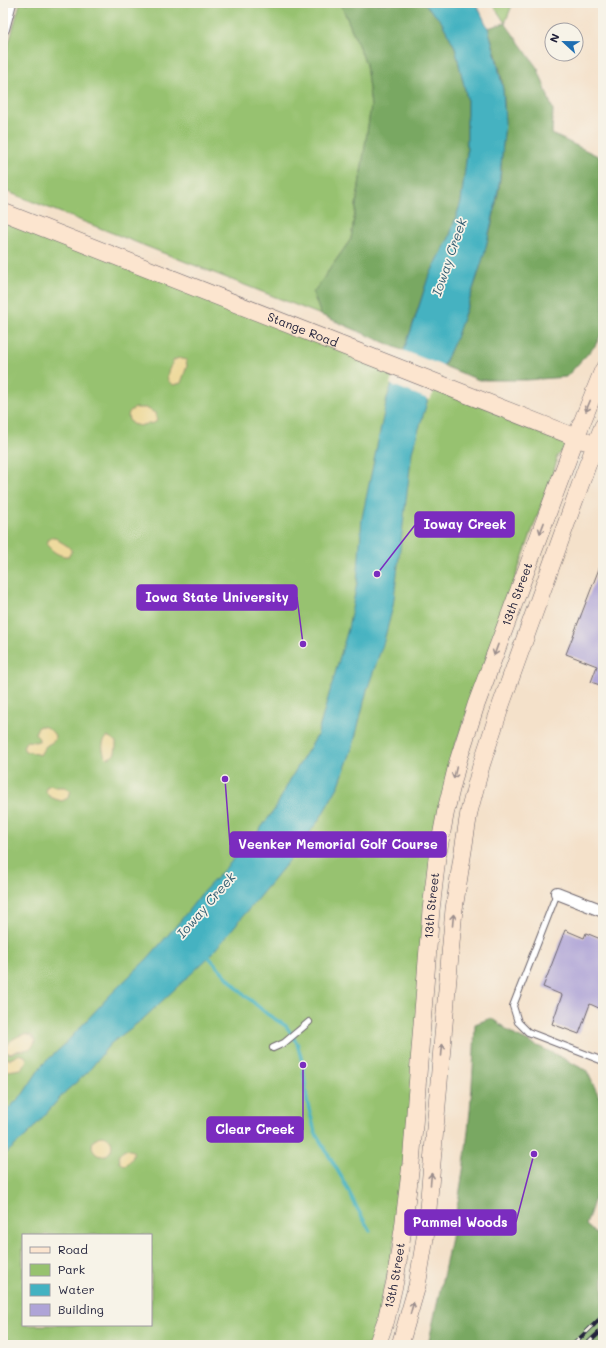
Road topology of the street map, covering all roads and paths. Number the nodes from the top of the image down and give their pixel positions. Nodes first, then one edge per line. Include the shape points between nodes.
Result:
1 (10, 3) edge
2 (3, 29) edge
3 (3, 212) edge
4 (603, 370) edge
5 (603, 426) edge
6 (576, 437) junction
7 (599, 447) edge
8 (557, 893) joint
9 (603, 911) edge
10 (309, 1022) dead end
11 (274, 1048) dead end
12 (603, 1062) edge
13 (377, 1345) edge
14 (400, 1345) edge

1 - 2 street
3 - 6 main road, Stange Road
4 -> 6 main road, 13th Street
5 - 7 main road, 13th Street
6 - 7 main road, Stange Road
6 -> 13 main road, 13th Street via 476,705 446,810 431,910 404,1229 395,1282
14 -> 7 main road, 13th Street via 417,1286 426,1232 454,909 469,812 501,705
8 - 9 street
8 - 12 lane via 514,1006 518,1022 528,1032
10 - 11 lane

